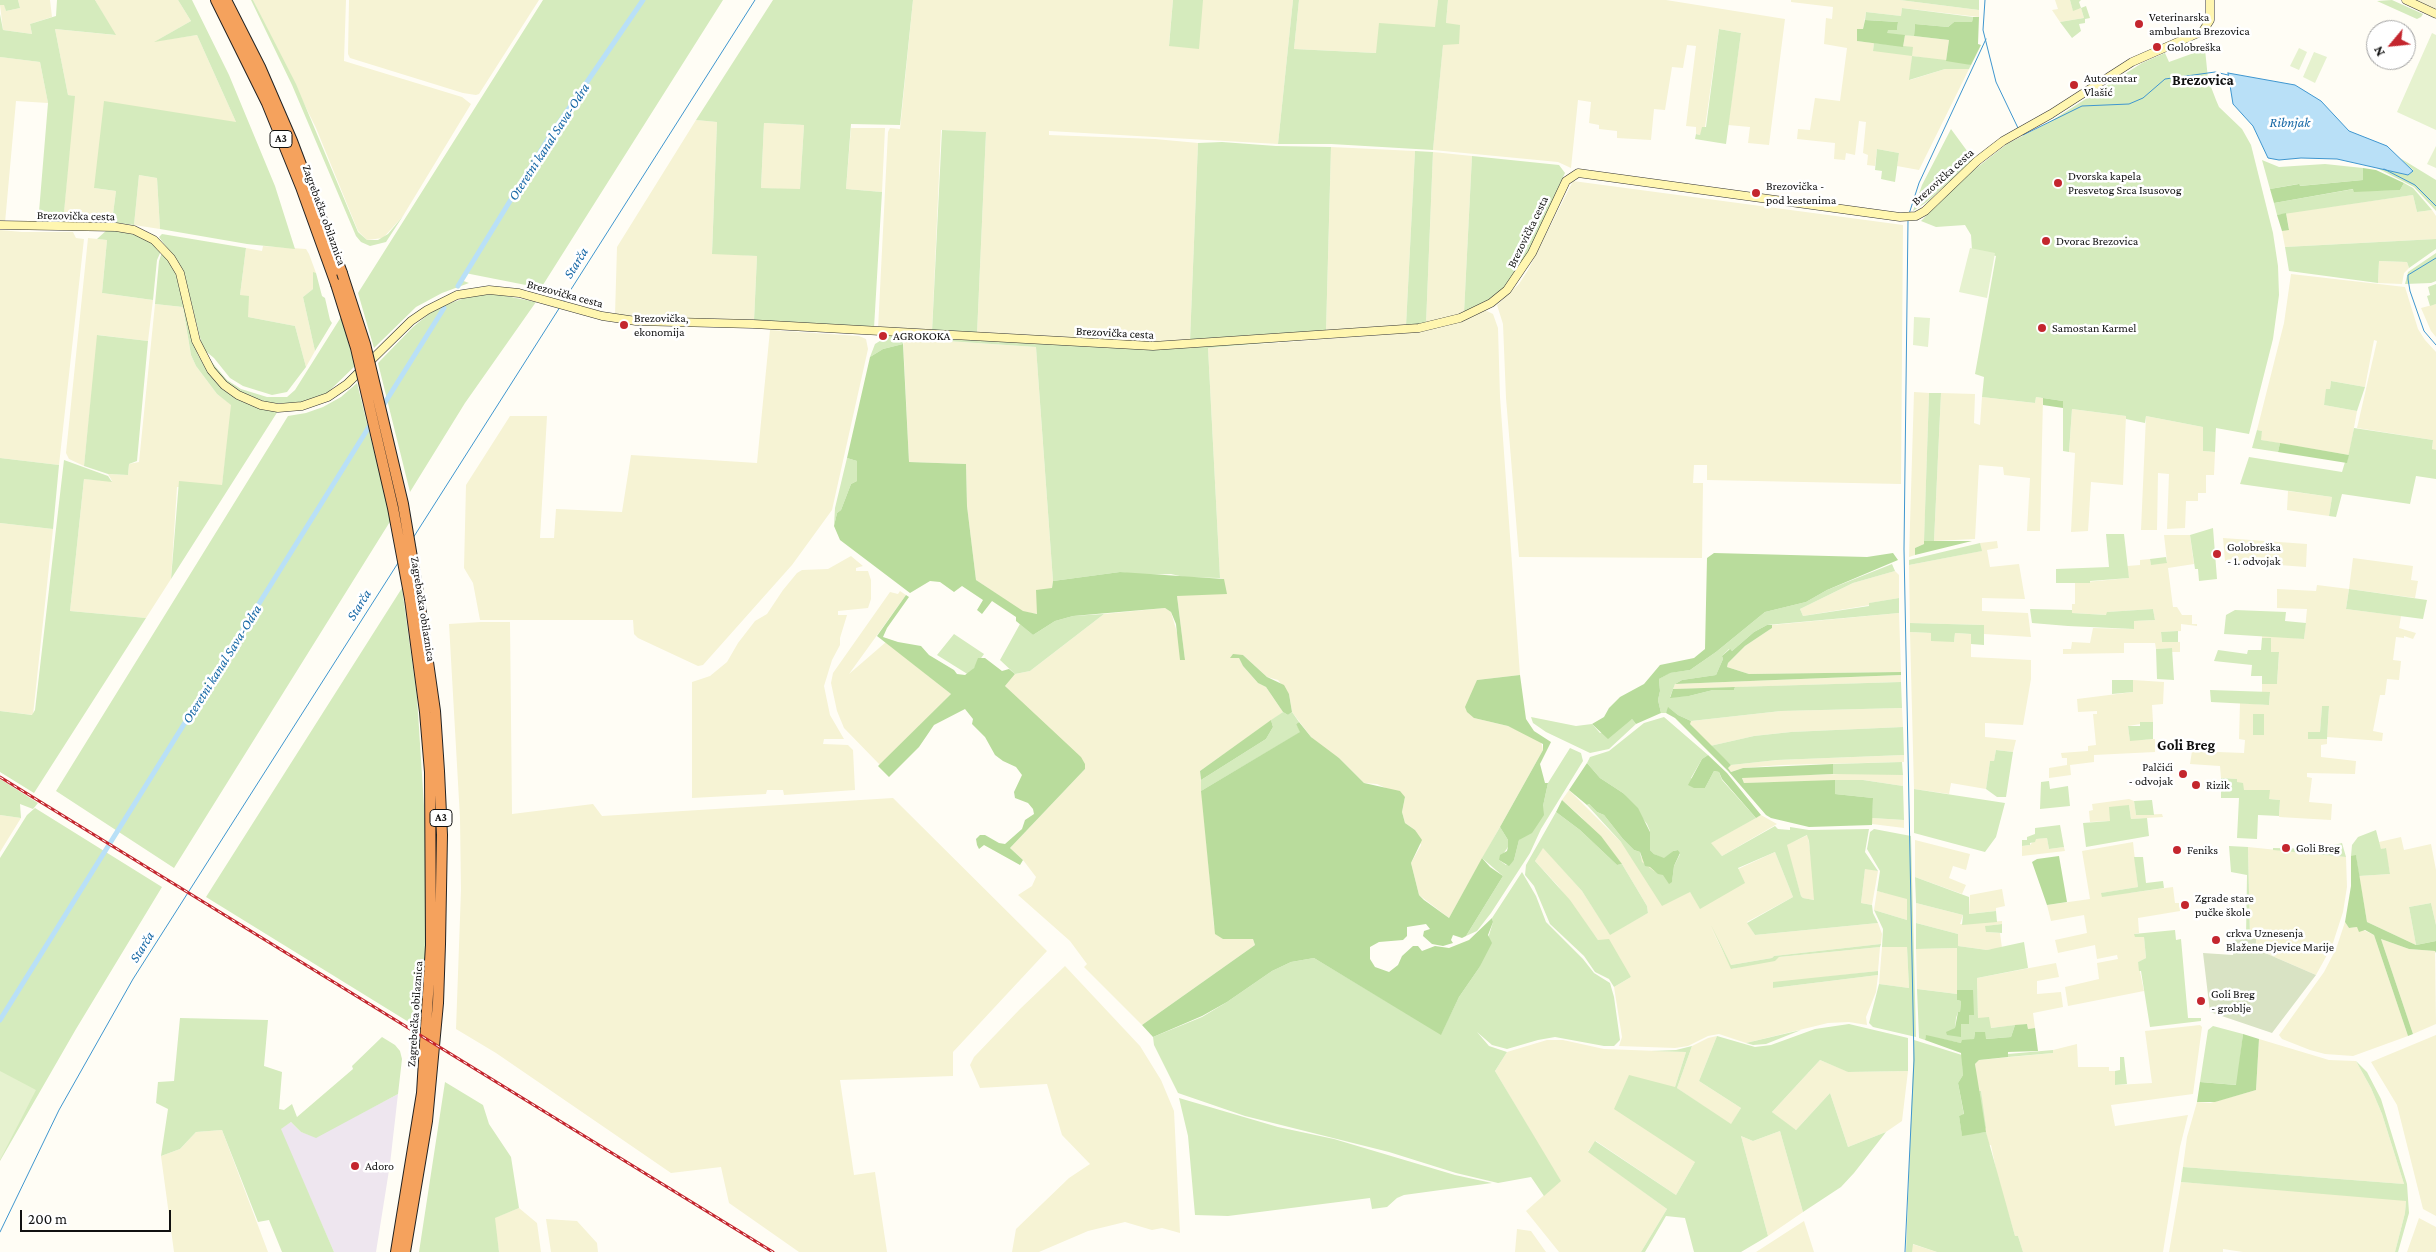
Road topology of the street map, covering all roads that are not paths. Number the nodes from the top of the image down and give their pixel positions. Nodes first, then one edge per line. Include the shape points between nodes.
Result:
1 (216, 0) edge
2 (226, 0) edge
3 (2210, 0) edge
4 (2406, 0) edge
5 (2436, 14) edge
6 (0, 225) edge
7 (414, 599) junction
8 (396, 1252) edge
9 (405, 1252) edge

1 - 7 highway, Zagrebačka obilaznica / A3, bridge via 267,103 336,284 356,348
2 - 7 highway, Zagrebačka obilaznica / A3, bridge via 289,133 365,344 403,504
3 - 6 main road, Brezovička cesta via 2210,20 2203,30 2132,62 2020,131 1977,161 1925,211 1909,218 1578,172 1566,181 1517,279 1491,303 1460,318 1419,328 1153,346 754,324 636,321 614,319 518,293 489,290 452,297 427,310 411,321 347,384 328,397 302,406 270,407 238,395 210,370 196,341 180,273 154,240 134,230 116,227
4 - 5 main road
7 - 8 highway, Zagrebačka obilaznica / A3 via 430,772 432,945 422,1094
7 - 9 highway, Zagrebačka obilaznica / A3 via 435,711 442,834 438,1002 427,1121

